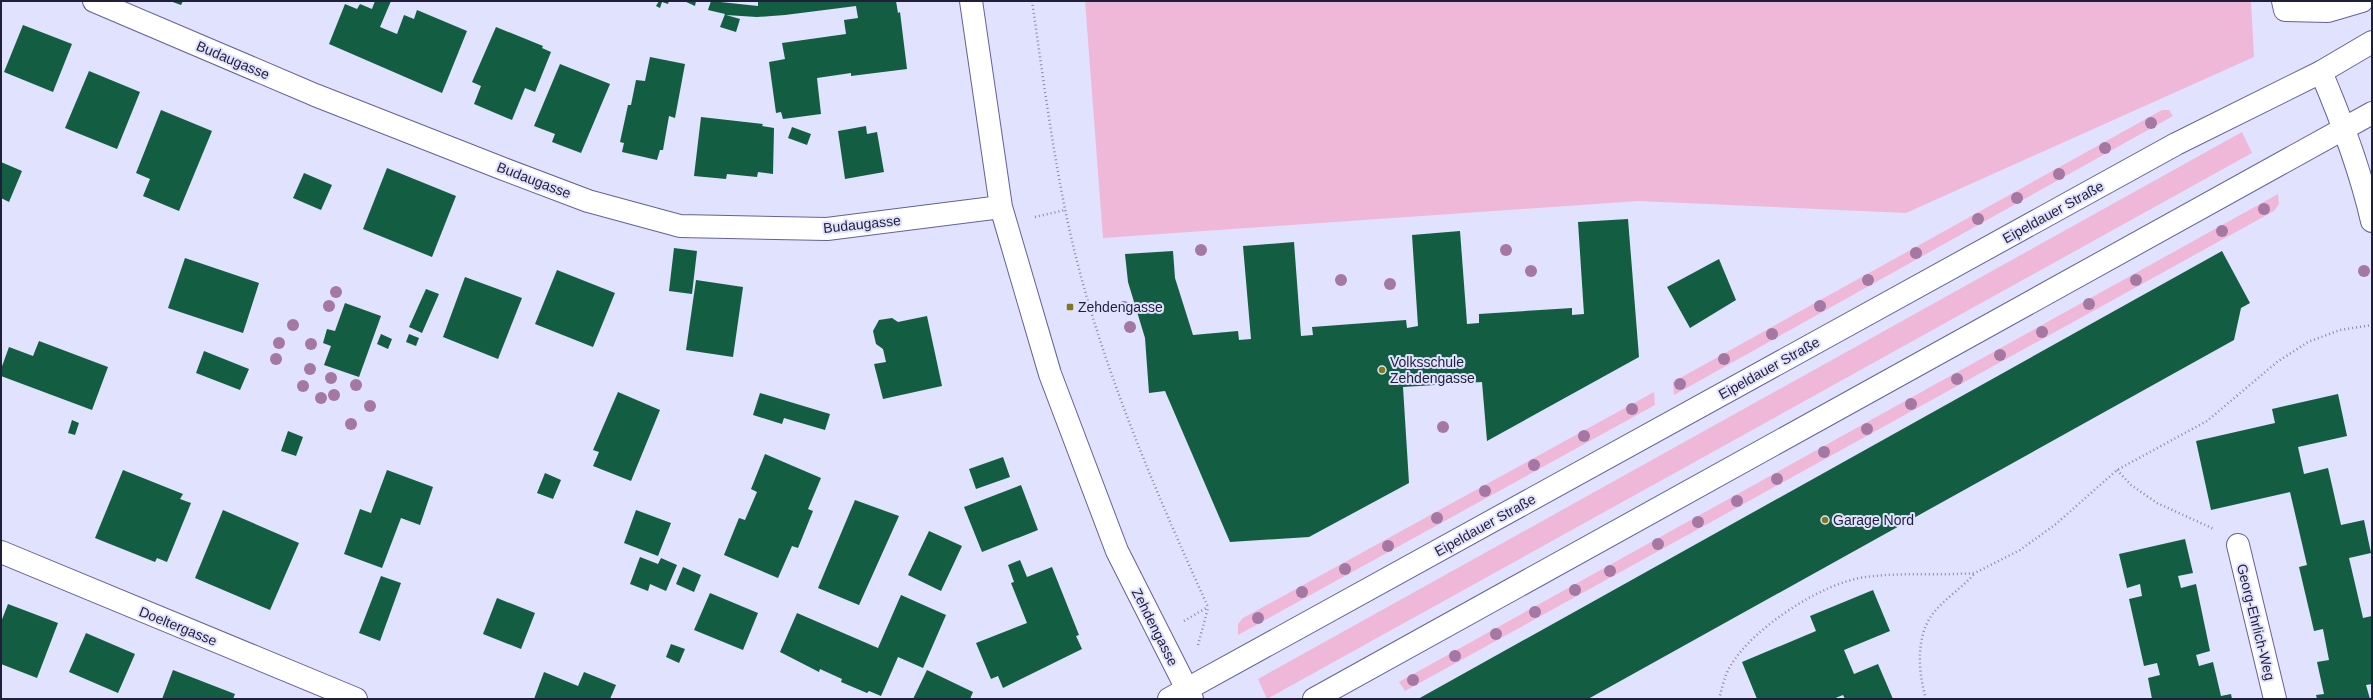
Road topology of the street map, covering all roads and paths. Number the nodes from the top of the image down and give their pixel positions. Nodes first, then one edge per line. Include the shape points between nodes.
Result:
1 (94, 1) edge
2 (971, 1) edge
3 (1032, 1) edge
4 (2283, 1) edge
5 (2362, 1) edge
6 (2372, 42) edge
7 (2321, 72) junction
8 (2372, 113) edge
9 (2346, 129) junction
10 (1001, 208) junction
11 (2372, 221) edge
12 (2372, 325) edge
13 (2117, 470) junction
14 (2238, 544) joint
15 (1, 552) edge
16 (1975, 573) junction
17 (1208, 607) dead end
18 (1182, 696) edge
19 (356, 699) edge
20 (1314, 699) edge
21 (1719, 699) edge
22 (1926, 699) edge
23 (2275, 699) edge

1 - 10 main road, Budaugasse via 315,94 501,168 588,201 680,226 827,229
2 - 10 main road, Zehdengasse
3 - 17 path via 1065,210 1089,304 1161,503
4 - 5 main road via 2286,10 2328,10
6 - 7 main road, Eipeldauer Straße
7 - 9 main road
7 - 18 main road, Eipeldauer Straße via 2169,148
8 - 9 main road
9 - 11 main road
9 - 20 main road
10 - 18 main road, Zehdengasse via 1050,374 1117,552
12 - 13 path via 2340,330 2308,342 2278,362 2207,421
13 - 14 path via 2131,485 2157,503 2212,528
13 - 16 path via 2056,524 2020,550
14 - 23 main road, Georg-Ehrlich-Weg
15 - 19 main road, Doeltergasse
16 - 21 path via 1896,574 1864,577 1839,583 1803,601 1752,638 1730,665
16 - 22 path via 1935,612 1925,628 1920,659

